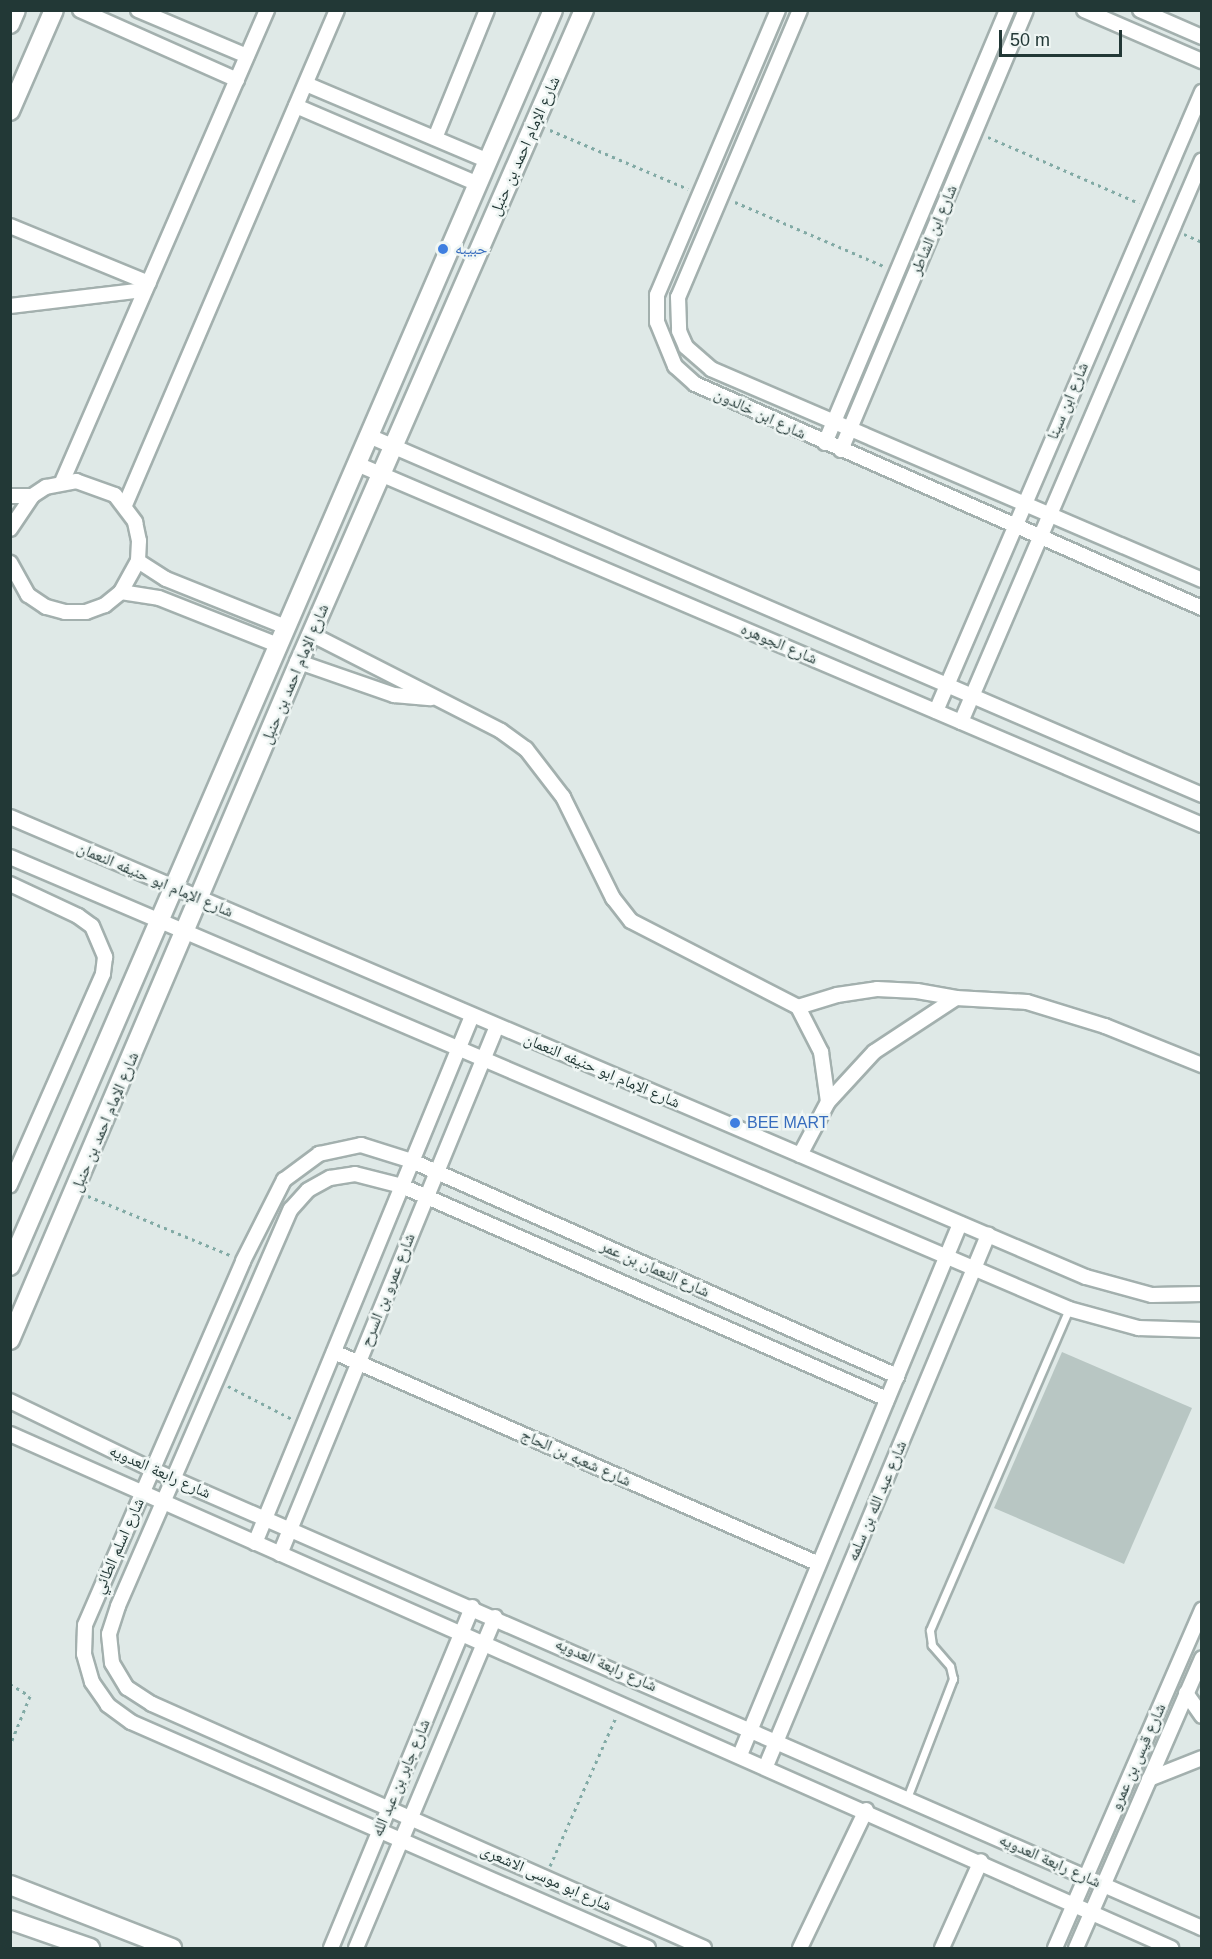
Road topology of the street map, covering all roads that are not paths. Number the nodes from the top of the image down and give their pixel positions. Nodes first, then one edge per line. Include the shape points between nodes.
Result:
1 (16, 10) edge
2 (54, 10) edge
3 (80, 10) edge
4 (138, 10) edge
5 (267, 10) edge
6 (338, 10) edge
7 (487, 10) edge
8 (553, 10) edge
9 (584, 10) edge
10 (778, 10) edge
11 (800, 10) edge
12 (1007, 10) edge
13 (1026, 10) edge
14 (1084, 10) edge
15 (1140, 10) edge
16 (10, 24) edge
17 (1202, 37) edge
18 (247, 56) junction
19 (1202, 61) edge
20 (524, 78) junction
21 (237, 80) junction
22 (306, 84) junction
23 (550, 89) junction
24 (1202, 92) edge
25 (296, 106) junction
26 (10, 111) edge
27 (435, 138) junction
28 (1202, 160) edge
29 (488, 161) junction
30 (478, 184) junction
31 (702, 191) junction
32 (722, 196) junction
33 (10, 226) edge
34 (899, 269) junction
35 (916, 272) junction
36 (147, 286) junction
37 (10, 306) edge
38 (834, 421) junction
39 (850, 428) junction
40 (369, 436) junction
41 (825, 443) junction
42 (393, 446) junction
43 (841, 450) junction
44 (357, 464) junction
45 (381, 474) junction
46 (62, 482) junction
47 (10, 496) edge
48 (32, 496) junction
49 (1025, 503) junction
50 (125, 505) junction
51 (1048, 513) junction
52 (1014, 528) junction
53 (10, 529) edge
54 (1038, 539) junction
55 (138, 561) junction
56 (10, 563) edge
57 (1202, 580) edge
58 (122, 592) junction
59 (1202, 608) edge
60 (286, 627) junction
61 (311, 634) junction
62 (278, 645) junction
63 (299, 662) junction
64 (947, 686) junction
65 (972, 696) junction
66 (431, 698) junction
67 (936, 711) junction
68 (961, 722) junction
69 (1202, 795) edge
70 (10, 817) edge
71 (1202, 825) edge
72 (10, 857) edge
73 (10, 884) edge
74 (173, 888) junction
75 (200, 900) junction
76 (159, 920) junction
77 (187, 932) junction
78 (956, 998) junction
79 (798, 1007) junction
80 (472, 1016) junction
81 (497, 1026) junction
82 (459, 1048) junction
83 (483, 1059) junction
84 (1202, 1065) edge
85 (828, 1102) junction
86 (800, 1155) junction
87 (412, 1161) junction
88 (437, 1172) junction
89 (10, 1185) edge
90 (402, 1186) junction
91 (427, 1197) junction
92 (960, 1224) junction
93 (988, 1235) junction
94 (946, 1257) junction
95 (10, 1266) edge
96 (974, 1269) junction
97 (1202, 1294) edge
98 (1069, 1310) junction
99 (1202, 1330) edge
100 (10, 1340) edge
101 (334, 1352) junction
102 (358, 1363) junction
103 (897, 1376) junction
104 (887, 1399) junction
105 (10, 1401) edge
106 (10, 1434) edge
107 (153, 1470) junction
108 (174, 1479) junction
109 (142, 1495) junction
110 (163, 1504) junction
111 (266, 1518) junction
112 (290, 1529) junction
113 (255, 1543) junction
114 (280, 1554) junction
115 (819, 1564) junction
116 (472, 1607) junction
117 (1202, 1610) edge
118 (495, 1617) junction
119 (461, 1633) junction
120 (483, 1643) junction
121 (1202, 1658) edge
122 (1186, 1693) junction
123 (1202, 1716) edge
124 (751, 1728) junction
125 (777, 1740) junction
126 (740, 1755) junction
127 (1202, 1758) edge
128 (766, 1766) junction
129 (1149, 1779) junction
130 (907, 1798) junction
131 (388, 1808) junction
132 (866, 1810) junction
133 (410, 1818) junction
134 (379, 1831) junction
135 (400, 1840) junction
136 (981, 1861) junction
137 (1085, 1877) junction
138 (10, 1885) edge
139 (1103, 1885) junction
140 (1074, 1903) junction
141 (1091, 1911) junction
142 (10, 1920) edge
143 (1202, 1928) edge
144 (90, 1948) edge
145 (172, 1948) edge
146 (331, 1948) edge
147 (356, 1948) edge
148 (648, 1948) edge
149 (704, 1948) edge
150 (800, 1948) edge
151 (942, 1948) edge
152 (1055, 1948) edge
153 (1076, 1948) edge
154 (1171, 1948) edge

1 - 16 street
2 - 26 street
3 - 21 street
4 - 18 street
5 - 18 street
6 - 22 street
7 - 27 street
8 - 20 street, شارع الإمام احمد بن حنبل
9 - 23 street, شارع الإمام احمد بن حنبل
10 - 31 street, شارع ابن خالدون
11 - 32 street, شارع ابن خالدون
12 - 34 street, شارع ابن الشاطر
13 - 35 street, شارع ابن الشاطر
14 - 19 street
15 - 17 street
18 - 21 street
20 - 23 street
20 - 29 street, شارع الإمام احمد بن حنبل
21 - 36 street
22 - 25 street
22 - 27 street
23 - 42 street, شارع الإمام احمد بن حنبل
24 - 49 street, شارع ابن سينا
25 - 30 street
25 - 50 street
27 - 29 street
28 - 51 street, شارع ابن سينا
29 - 30 street, شارع الإمام احمد بن حنبل
30 - 40 street, شارع الإمام احمد بن حنبل
31 - 32 street
31 - 41 street, شارع ابن خالدون via 657,295 657,322 663,345 675,366 695,384
32 - 38 street, شارع ابن خالدون via 678,297 677,323 686,346 711,369
33 - 36 street
34 - 35 street
34 - 38 street, شارع ابن الشاطر
35 - 39 street, شارع ابن الشاطر
36 - 37 street
36 - 46 street
38 - 39 street, شارع ابن خالدون
38 - 41 street, شارع ابن الشاطر
39 - 43 street, شارع ابن الشاطر
39 - 49 street, شارع ابن خالدون
40 - 42 street, شارع الجوهره
40 - 44 street, شارع الإمام احمد بن حنبل
41 - 43 street, شارع ابن خالدون
42 - 45 street, شارع الإمام احمد بن حنبل
42 - 64 street, شارع الجوهره
43 - 52 street, شارع ابن خالدون
44 - 45 street, شارع الجوهره
44 - 60 street, شارع الإمام احمد بن حنبل
45 - 61 street, شارع الإمام احمد بن حنبل
45 - 67 street, شارع الجوهره
46 - 48 street
46 - 50 street via 83,482 103,488
47 - 48 street
48 - 53 street
49 - 51 street, شارع ابن خالدون
49 - 52 street, شارع ابن سينا
50 - 55 street via 140,542
51 - 54 street, شارع ابن سينا
51 - 57 street, شارع ابن خالدون
52 - 54 street, شارع ابن خالدون
52 - 64 street, شارع ابن سينا
54 - 59 street, شارع ابن خالدون
54 - 65 street, شارع ابن سينا
55 - 58 street
55 - 60 street via 166,579
56 - 58 street via 28,595 65,612 86,612 105,605
58 - 62 street via 159,598
60 - 62 street, شارع الإمام احمد بن حنبل
61 - 63 street, شارع الإمام احمد بن حنبل
61 - 66 street
62 - 74 street, شارع الإمام احمد بن حنبل
63 - 66 street via 394,695
63 - 75 street, شارع الإمام احمد بن حنبل
64 - 65 street, شارع الجوهره
64 - 67 street, شارع ابن سينا
65 - 68 street, شارع ابن سينا
65 - 69 street, شارع الجوهره
66 - 79 street via 501,731 547,771 613,898 631,921
67 - 68 street, شارع الجوهره
68 - 71 street, شارع الجوهره
70 - 74 street, شارع الإمام ابو حنيفه النعمان
72 - 76 street
73 - 89 street via 78,915 92,926 105,957 103,974
74 - 75 street, شارع الإمام ابو حنيفه النعمان
74 - 76 street, شارع الإمام احمد بن حنبل
75 - 77 street, شارع الإمام احمد بن حنبل
75 - 80 street, شارع الإمام ابو حنيفه النعمان
76 - 77 street
76 - 95 street, شارع الإمام احمد بن حنبل
77 - 82 street
77 - 100 street, شارع الإمام احمد بن حنبل
78 - 79 street via 917,991 877,990 837,995
78 - 84 street via 1027,1002 1105,1026
78 - 85 street via 874,1052
79 - 85 street via 821,1052
80 - 81 street, شارع الإمام ابو حنيفه النعمان
80 - 82 street, شارع عمرو بن السرح
81 - 83 street, شارع عمرو بن السرح
81 - 86 street, شارع الإمام ابو حنيفه النعمان
82 - 83 street
82 - 87 street, شارع عمرو بن السرح
83 - 88 street, شارع عمرو بن السرح
83 - 94 street
85 - 86 street
86 - 92 street, شارع الإمام ابو حنيفه النعمان
87 - 88 street, شارع النعمان بن عمر
87 - 90 street, شارع عمرو بن السرح
87 - 107 street, شارع اسلم الطائي via 361,1145 319,1154 284,1180 243,1261
88 - 91 street, شارع عمرو بن السرح
88 - 103 street, شارع النعمان بن عمر
90 - 91 street, شارع النعمان بن عمر
90 - 101 street, شارع عمرو بن السرح
90 - 108 street, شارع اسلم الطائي via 355,1174 330,1178 308,1190 291,1209
91 - 102 street, شارع عمرو بن السرح
91 - 104 street, شارع النعمان بن عمر
92 - 93 street, شارع الإمام ابو حنيفه النعمان
92 - 94 street, شارع عبد الله بن سلمه
93 - 96 street, شارع عبد الله بن سلمه
93 - 97 street, شارع الإمام ابو حنيفه النعمان via 1118,1288 1152,1295
94 - 96 street
94 - 103 street, شارع عبد الله بن سلمه
96 - 98 street
96 - 125 street, شارع عبد الله بن سلمه
98 - 99 street via 1138,1328
98 - 130 lane via 930,1629 932,1645 950,1666 953,1679
101 - 102 street, شارع شعبه بن الحاج
101 - 111 street, شارع عمرو بن السرح
102 - 112 street, شارع عمرو بن السرح
102 - 115 street, شارع شعبه بن الحاج
103 - 104 street, شارع عبد الله بن سلمه
104 - 115 street, شارع عبد الله بن سلمه
105 - 107 street, شارع رابعة العدويه
106 - 109 street, شارع رابعة العدويه
107 - 108 street, شارع رابعة العدويه
107 - 109 street, شارع اسلم الطائي
108 - 110 street, شارع اسلم الطائي
108 - 111 street, شارع رابعة العدويه
109 - 110 street, شارع رابعة العدويه
109 - 134 street, شارع اسلم الطائي via 85,1625 84,1654 92,1682 108,1705 131,1722
110 - 113 street, شارع رابعة العدويه
110 - 131 street, شارع اسلم الطائي via 109,1634 112,1663 128,1688 152,1704
111 - 112 street, شارع رابعة العدويه
111 - 113 street, شارع عمرو بن السرح
112 - 114 street, شارع عمرو بن السرح
112 - 116 street, شارع رابعة العدويه
113 - 114 street, شارع رابعة العدويه
114 - 119 street, شارع رابعة العدويه
115 - 124 street, شارع عبد الله بن سلمه
116 - 118 street, شارع رابعة العدويه
116 - 119 street, شارع جابر بن عبد الله
117 - 137 street, شارع قيس بن عمرو
118 - 120 street, شارع جابر بن عبد الله
118 - 124 street, شارع رابعة العدويه
119 - 120 street, شارع رابعة العدويه
119 - 131 street, شارع جابر بن عبد الله
120 - 126 street, شارع رابعة العدويه
120 - 133 street, شارع جابر بن عبد الله
121 - 122 street, شارع قيس بن عمرو
122 - 123 street
122 - 129 street, شارع قيس بن عمرو
124 - 125 street, شارع رابعة العدويه
124 - 126 street, شارع عبد الله بن سلمه
125 - 128 street, شارع عبد الله بن سلمه
125 - 130 street, شارع رابعة العدويه
126 - 128 street, شارع رابعة العدويه
127 - 129 street
128 - 132 street, شارع رابعة العدويه
129 - 139 street, شارع قيس بن عمرو
130 - 137 street, شارع رابعة العدويه
131 - 133 street, شارع ابو موسى الاشعرى
131 - 134 street, شارع جابر بن عبد الله
132 - 136 street, شارع رابعة العدويه
132 - 150 street
133 - 135 street, شارع جابر بن عبد الله
133 - 149 street, شارع ابو موسى الاشعرى
134 - 135 street, شارع ابو موسى الاشعرى
134 - 146 street, شارع جابر بن عبد الله
135 - 147 street, شارع جابر بن عبد الله
135 - 148 street, شارع ابو موسى الاشعرى
136 - 140 street, شارع رابعة العدويه
136 - 151 street
137 - 139 street, شارع رابعة العدويه
137 - 140 street, شارع قيس بن عمرو
138 - 145 street
139 - 141 street, شارع قيس بن عمرو
139 - 143 street, شارع رابعة العدويه
140 - 141 street, شارع رابعة العدويه
140 - 152 street, شارع قيس بن عمرو
141 - 153 street, شارع قيس بن عمرو
141 - 154 street, شارع رابعة العدويه
142 - 144 street

